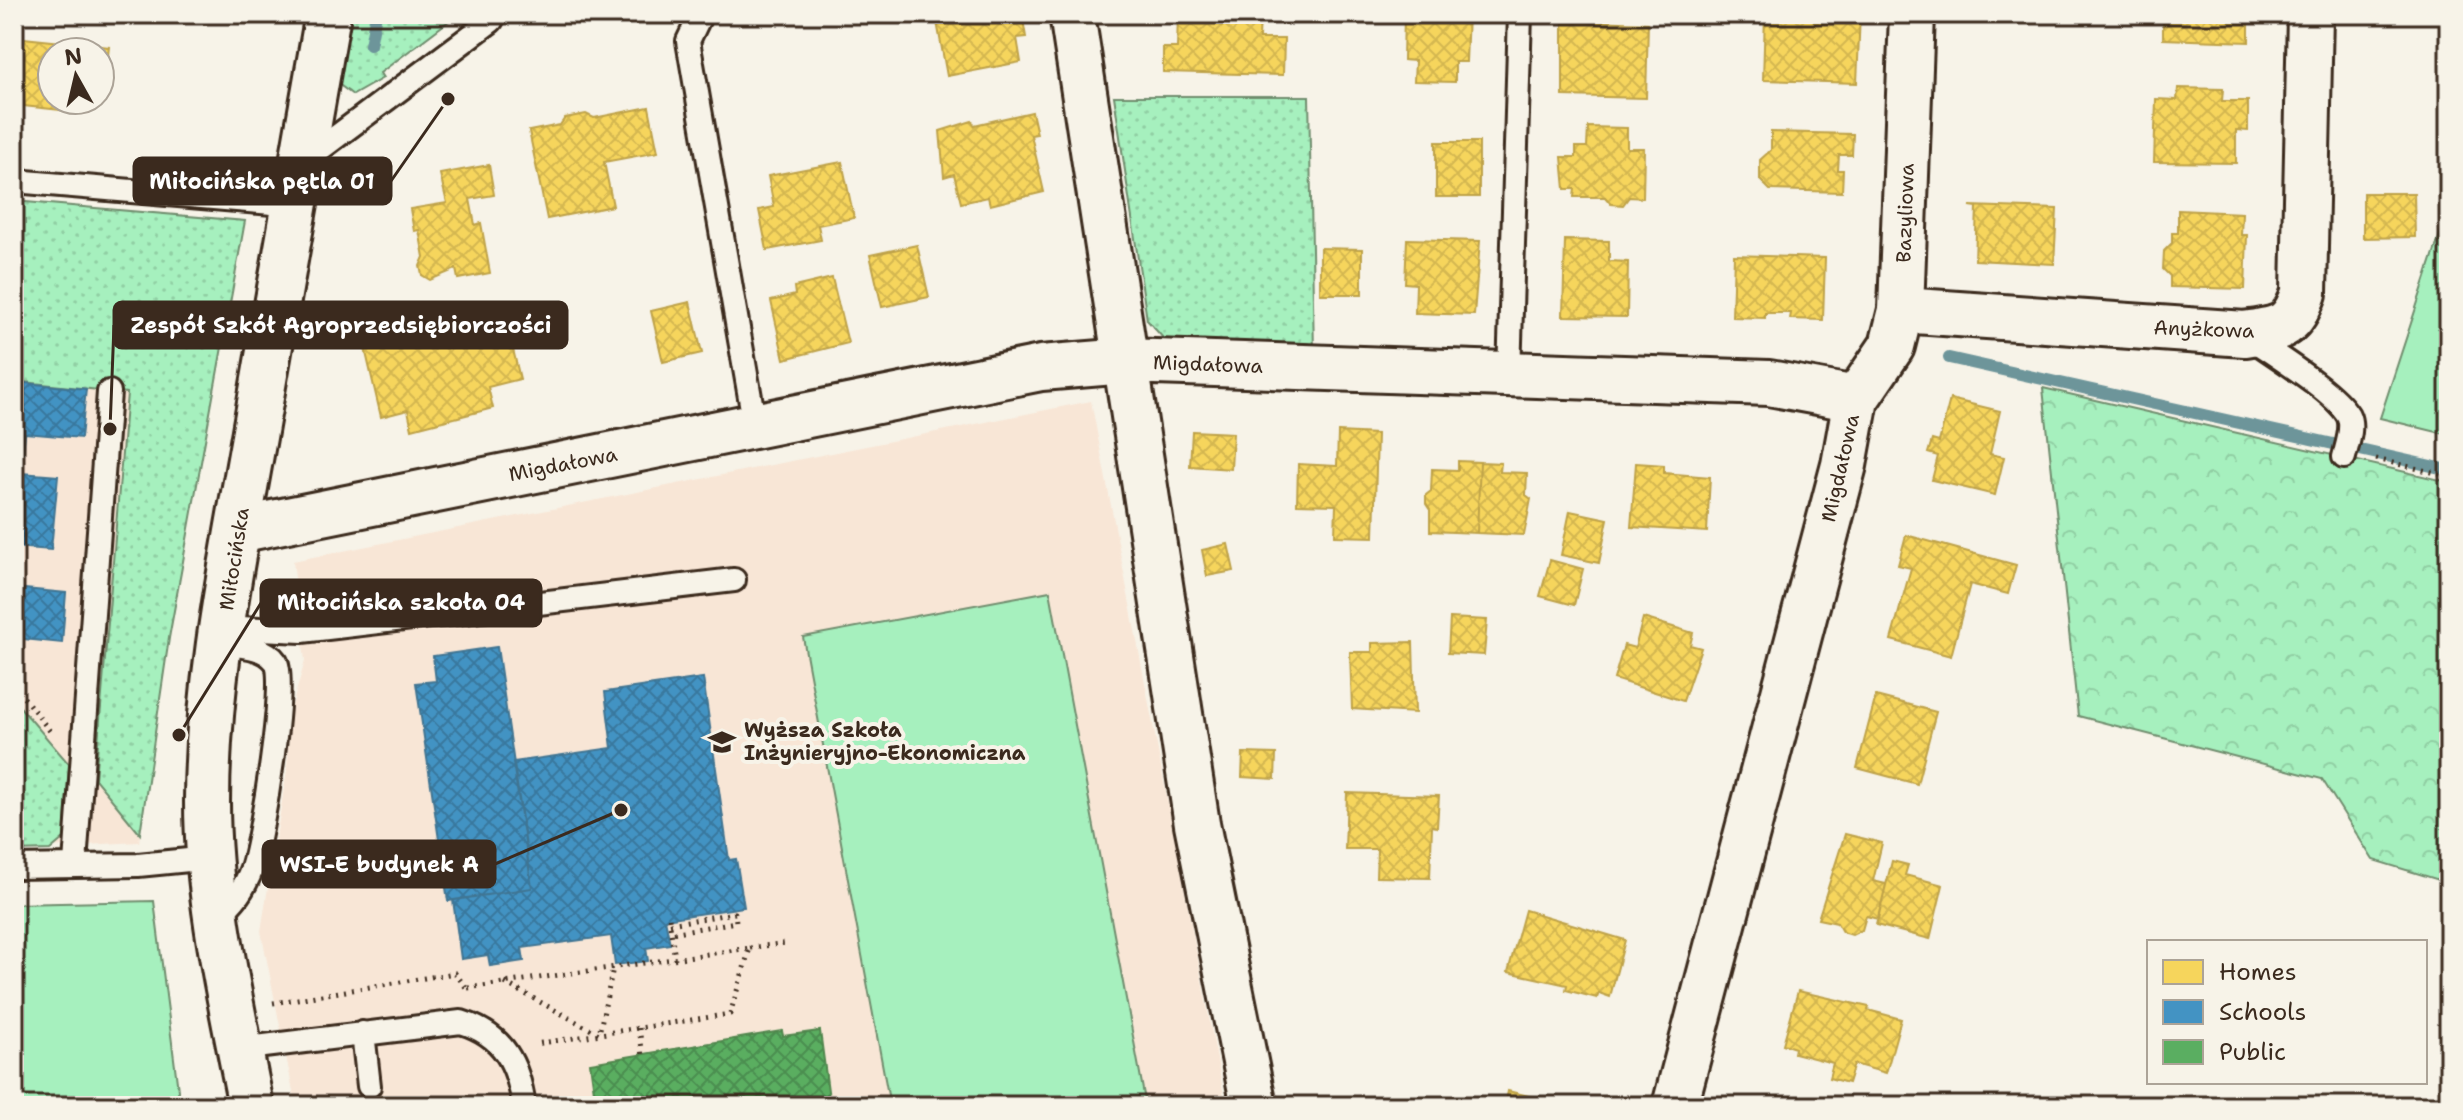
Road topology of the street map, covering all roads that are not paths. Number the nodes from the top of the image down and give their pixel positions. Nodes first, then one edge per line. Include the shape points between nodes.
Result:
1 (328, 14) edge
2 (495, 14) edge
3 (1072, 14) edge
4 (1520, 14) edge
5 (1912, 14) edge
6 (2310, 14) edge
7 (699, 18) dead end
8 (303, 162) junction
9 (14, 181) edge
10 (296, 205) junction
11 (1901, 310) junction
12 (2245, 334) junction
13 (1126, 361) junction
14 (1509, 375) junction
15 (109, 392) dead end
16 (1856, 399) junction
17 (755, 426) junction
18 (2345, 454) road end
19 (238, 530) junction
20 (734, 580) dead end
21 (221, 635) junction
22 (209, 858) junction
23 (75, 864) junction
24 (14, 867) edge
25 (217, 917) junction
26 (363, 1033) junction
27 (240, 1049) junction
28 (369, 1086) dead end
29 (251, 1106) edge
30 (524, 1106) edge
31 (1254, 1106) edge
32 (1675, 1106) edge

1 - 8 street, Miłocińska
2 - 8 lane
3 - 13 street, Migdałowa
4 - 14 lane
5 - 11 street, Bazyliowa
6 - 12 street, Anyżkowa via 2304,293 2295,317 2278,329
7 - 17 lane via 688,41
8 - 10 street, Miłocińska
9 - 10 lane
10 - 19 street, Miłocińska
11 - 12 street, Anyżkowa
11 - 16 street, Bazyliowa via 1892,346
12 - 18 lane via 2341,407 2351,425
13 - 14 street, Migdałowa
13 - 17 street, Migdałowa via 1041,368
13 - 31 street, Migdałowa via 1197,824
14 - 16 street, Migdałowa via 1769,383
15 - 23 lane
16 - 32 street, Migdałowa via 1844,465
17 - 19 street, Migdałowa
19 - 21 street, Miłocińska
20 - 21 lane via 302,631
21 - 22 street, Miłocińska via 209,746
21 - 25 lane via 269,654 281,679 253,865 240,895
22 - 23 lane
22 - 25 street, Miłocińska
23 - 24 lane
25 - 27 street, Miłocińska
26 - 27 lane
26 - 28 lane
26 - 30 lane via 448,1021 483,1030 505,1048 517,1068
27 - 29 street, Miłocińska

